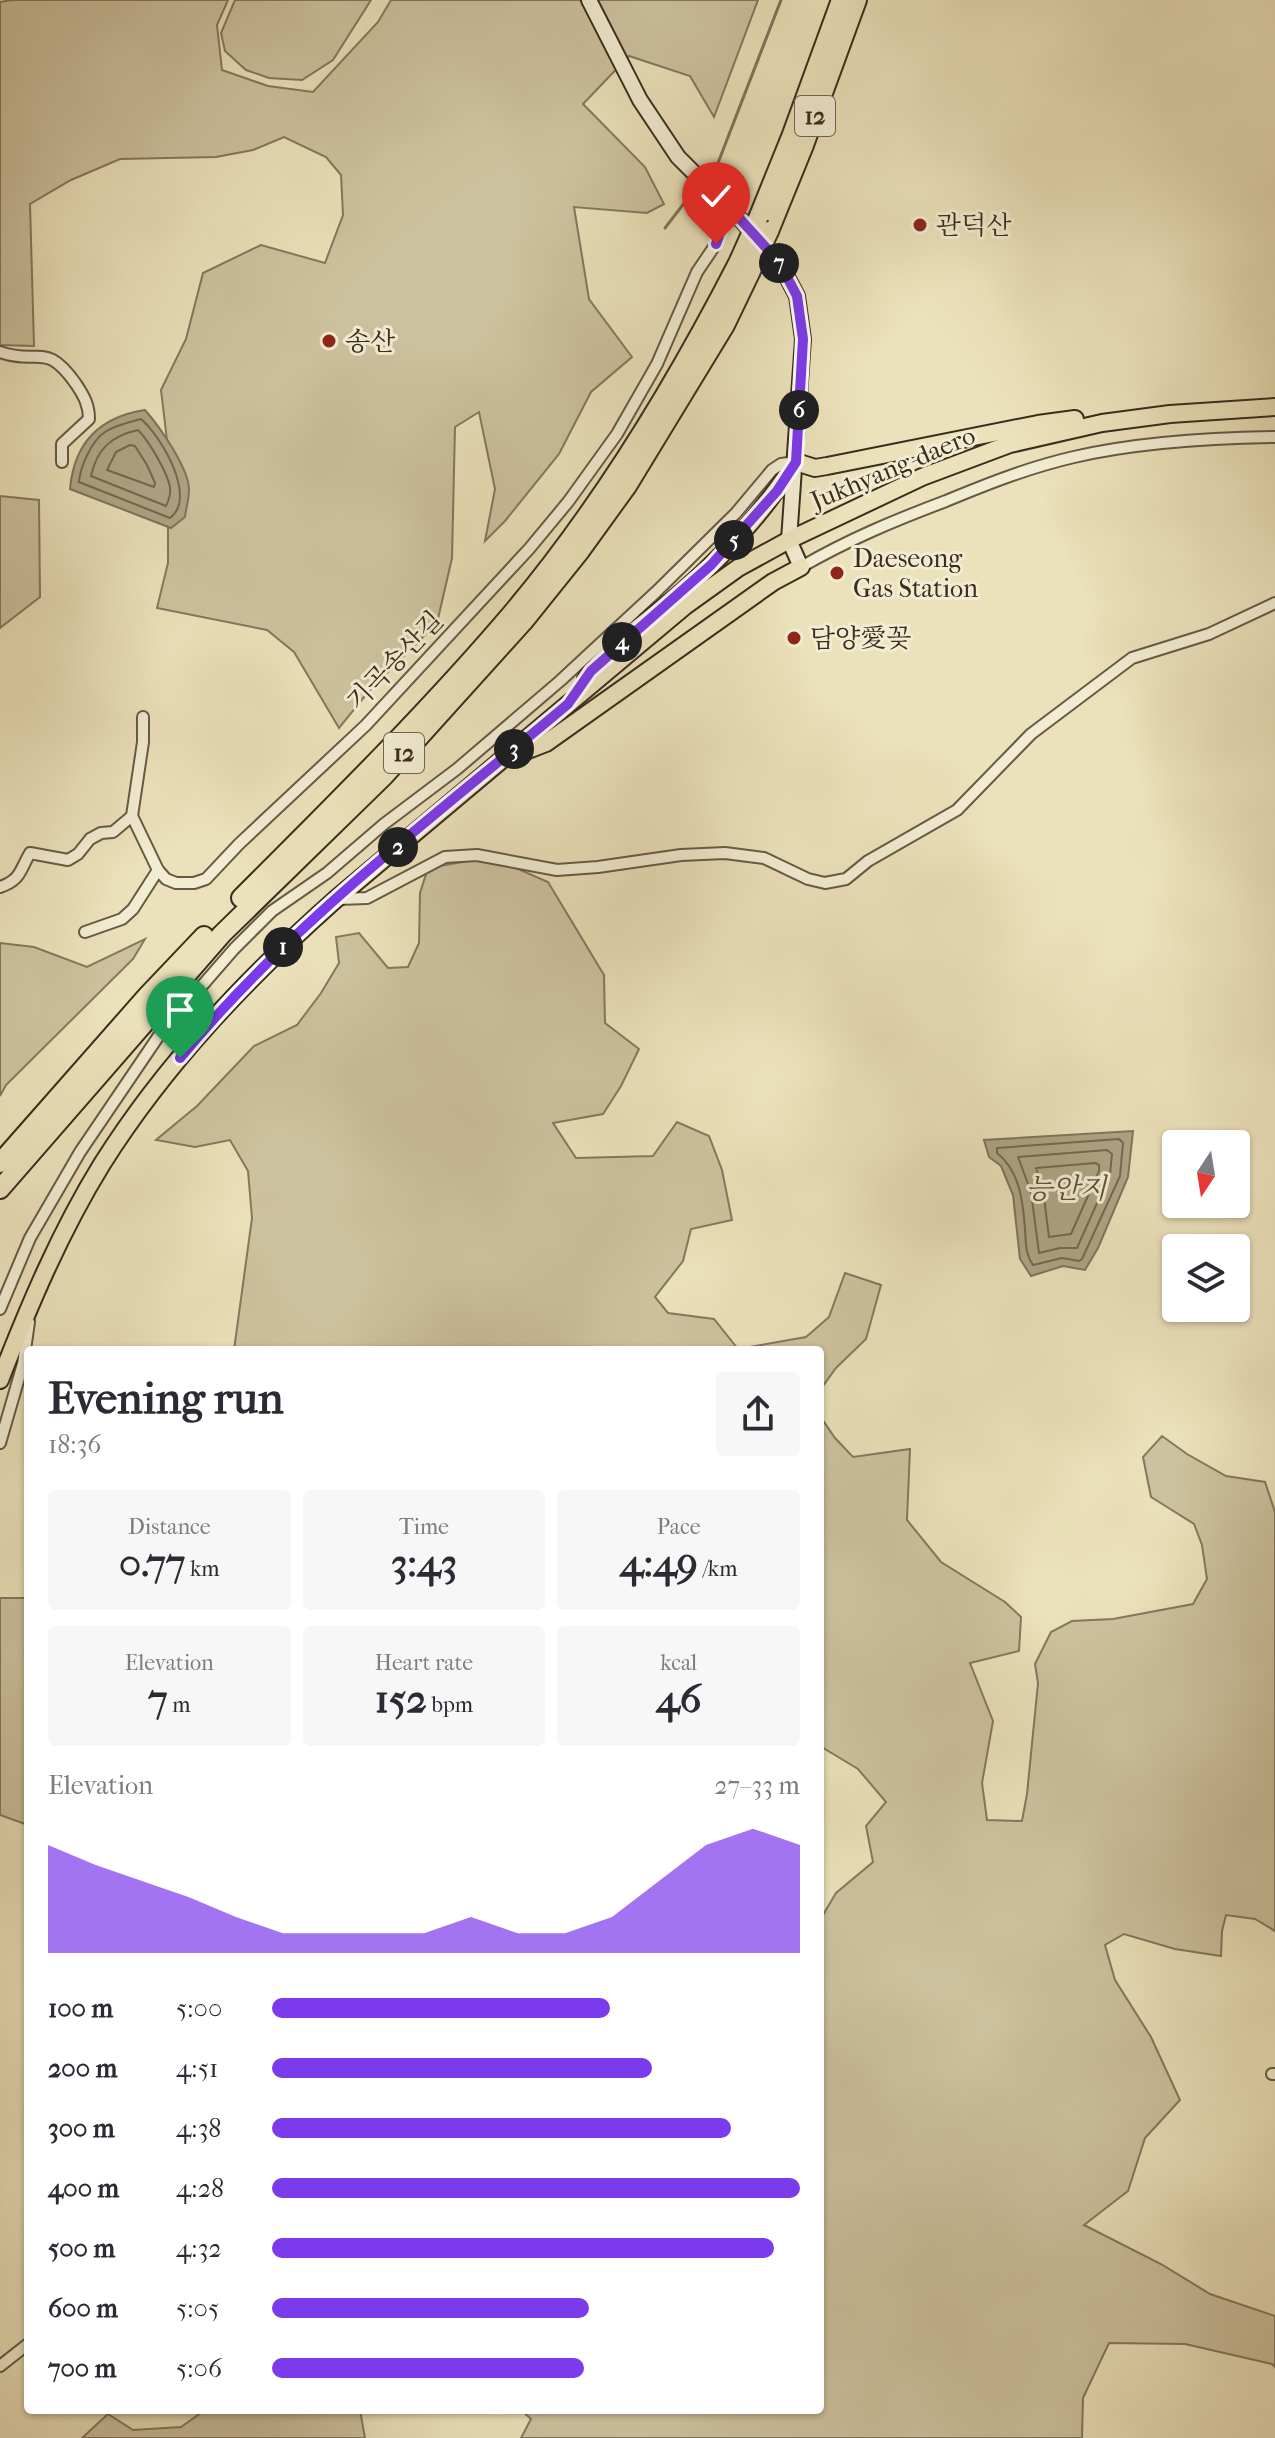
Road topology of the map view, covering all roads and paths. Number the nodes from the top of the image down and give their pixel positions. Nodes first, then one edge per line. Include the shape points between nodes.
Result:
1 (589, 0) edge
2 (841, 0) edge
3 (857, 0) edge
4 (728, 210) junction
5 (764, 224) junction
6 (745, 267) junction
7 (0, 352) edge
8 (1275, 407) edge
9 (1124, 420) junction
10 (1275, 437) edge
11 (62, 462) dead end
12 (796, 462) junction
13 (789, 540) junction
14 (801, 567) junction
15 (1275, 603) edge
16 (568, 704) junction
17 (143, 717) dead end
18 (502, 760) junction
19 (132, 816) junction
20 (158, 870) junction
21 (0, 887) edge
22 (336, 899) junction
23 (85, 932) dead end
24 (2, 1161) edge
25 (0, 1189) edge
26 (32, 1301) junction
27 (0, 1309) edge
28 (26, 1346) edge
29 (24, 1357) edge
30 (0, 1380) edge
31 (0, 1443) edge
32 (24, 2347) edge
33 (0, 2366) edge

1 - 4 street via 640,100 678,157
2 - 5 highway, 12
3 - 5 highway, 12 via 804,145
4 - 12 street via 779,262 797,296 803,339
4 - 20 street, 기곡송산길 via 637,400 529,549 366,725 206,879 176,883
5 - 6 highway, 12, bridge
6 - 24 highway, 12 via 574,533 513,611 374,764 147,996
6 - 25 highway, 12 via 725,325 627,486 523,622 384,776 222,934
7 - 11 street via 54,359 84,397 89,419 62,444
8 - 9 main road, Jukhyang-daero
9 - 12 main road via 1038,424 815,468
9 - 13 main road, Jukhyang-daero via 1010,444 922,477
10 - 14 street via 1139,446 1073,457 897,519
12 - 13 street
12 - 16 main road via 711,565 591,671
12 - 27 street via 772,470 736,513 560,681 327,873 272,911 234,949 160,1034 80,1152 30,1238
13 - 14 street
13 - 16 main road, Jukhyang-daero via 685,606
14 - 18 main road via 546,743
15 - 22 street via 1209,634 1132,658 1031,734 957,810 846,879 825,883 764,858 725,853 557,870 477,855 445,857 367,898
16 - 18 main road, Jukhyang-daero
17 - 19 street
18 - 22 main road, Jukhyang-daero
19 - 20 street
19 - 21 street via 113,832 90,839 68,860 30,853 12,883
20 - 23 street via 122,919
22 - 26 main road, Jukhyang-daero via 218,1011 138,1110 101,1166
26 - 28 street
26 - 30 main road, Jukhyang-daero
29 - 31 street
32 - 33 street

